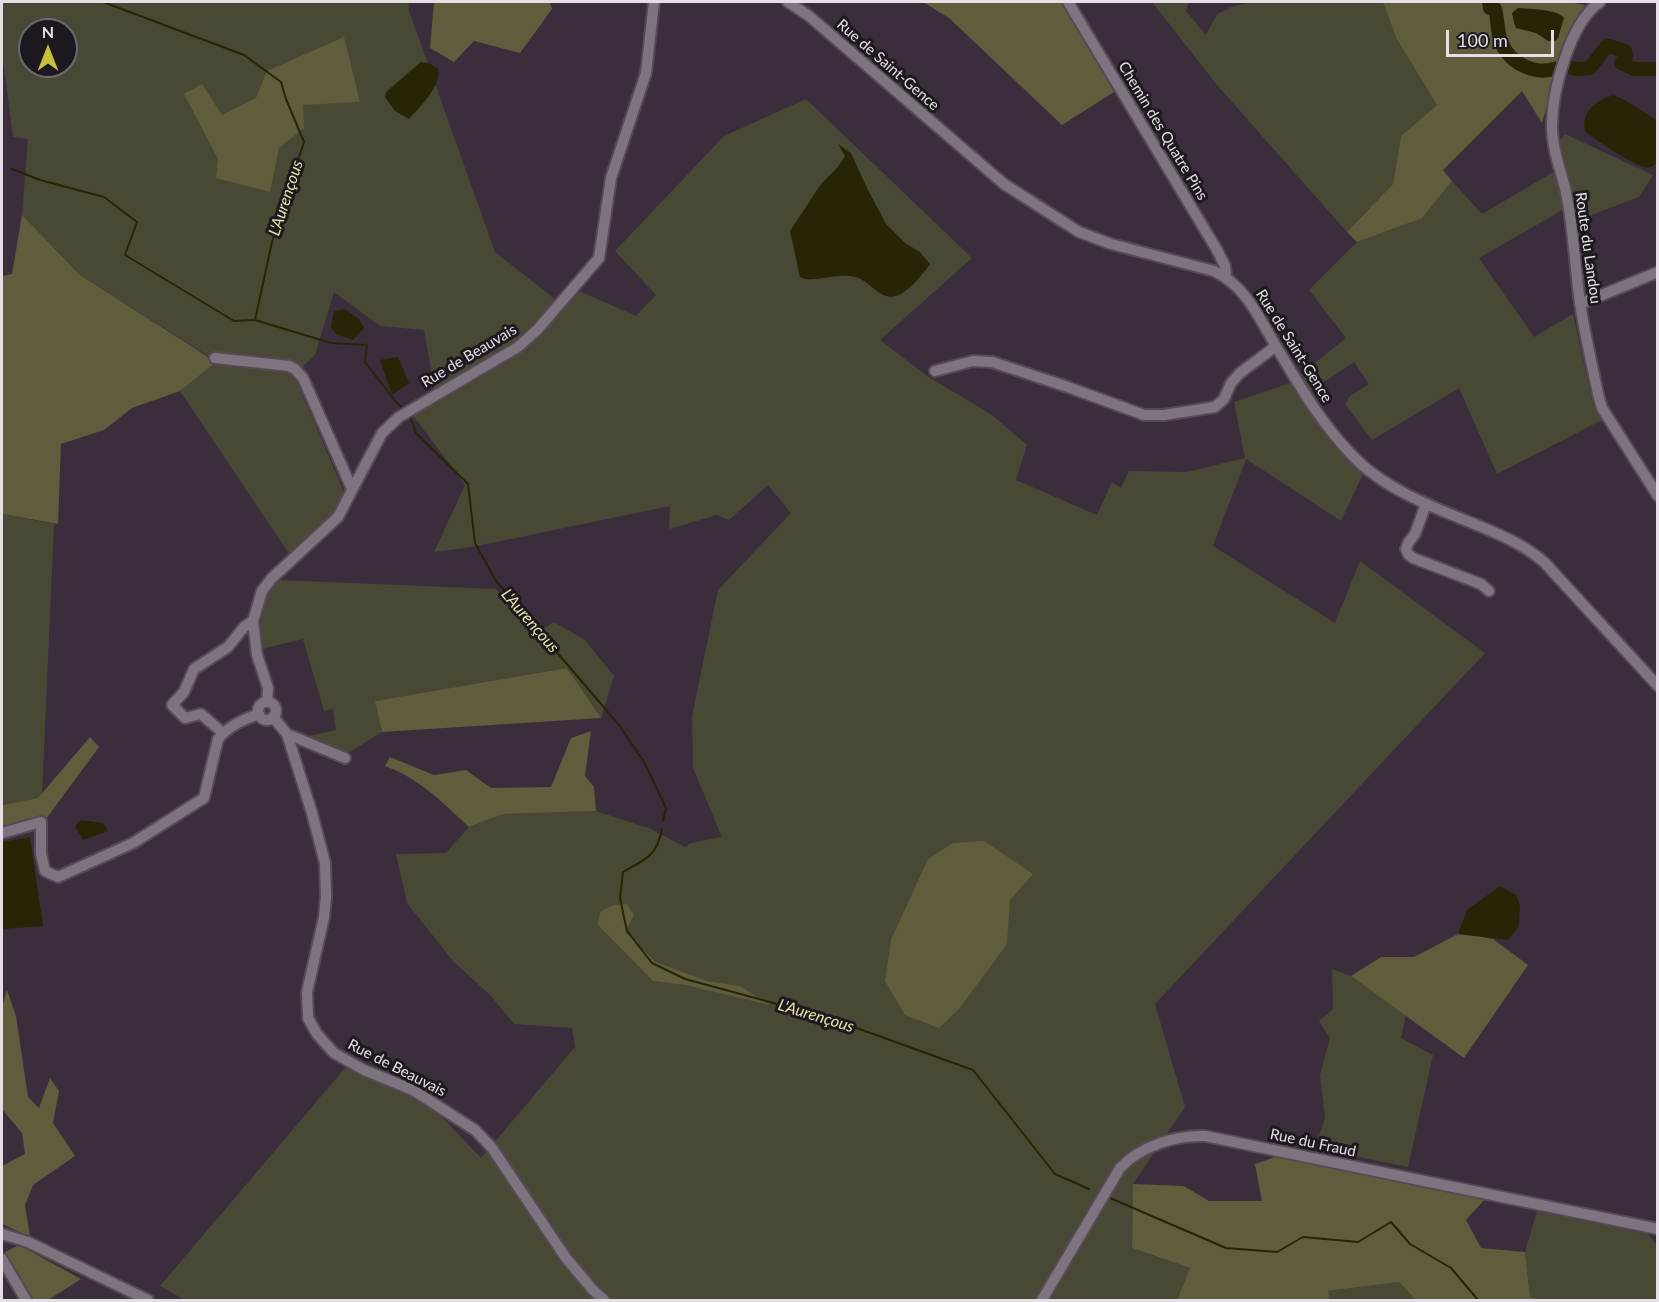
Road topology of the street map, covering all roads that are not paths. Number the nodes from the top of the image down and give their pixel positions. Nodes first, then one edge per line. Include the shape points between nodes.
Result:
1 (654, 2) edge
2 (788, 2) edge
3 (1068, 2) edge
4 (1600, 2) edge
5 (1658, 272) edge
6 (1226, 277) junction
7 (1580, 304) junction
8 (1276, 346) junction
9 (215, 358) dead end
10 (935, 371) dead end
11 (352, 489) junction
12 (1658, 496) edge
13 (1426, 504) junction
14 (1489, 591) dead end
15 (253, 621) junction
16 (1658, 686) edge
17 (267, 702) junction
18 (259, 714) junction
19 (273, 717) junction
20 (223, 733) junction
21 (287, 734) junction
22 (345, 758) dead end
23 (2, 833) edge
24 (1658, 1229) edge
25 (2, 1234) edge
26 (2, 1259) edge
27 (26, 1300) edge
28 (148, 1300) edge
29 (604, 1300) edge
30 (1042, 1300) edge

1 - 11 street, Rue de Beauvais via 646,73 611,178 599,258 538,329 518,346 399,417 382,433
2 - 6 street, Rue de Saint-Gence via 1004,184 1070,226 1098,240
3 - 6 street, Chemin des Quatre Pins via 1217,250
4 - 7 street, Route du Landou via 1584,17 1571,43 1552,112 1553,148 1567,198
5 - 7 street
6 - 8 street, Rue de Saint-Gence via 1245,296
7 - 12 street, Route du Landou via 1602,408
8 - 10 street via 1240,373 1215,407 1164,415 1143,415 992,362 973,361
8 - 13 street, Rue de Saint-Gence via 1319,415 1352,456 1386,482
9 - 11 street via 296,369
11 - 15 street, Rue de Beauvais via 338,517 262,591
13 - 14 street via 1408,543 1408,554 1481,584
13 - 16 street, Rue de Saint-Gence via 1531,551
15 - 17 street, Rue de Beauvais via 257,655 268,688
15 - 20 street via 228,647 194,669 184,692 172,705 185,718 201,714
17 - 18 street via 260,706
17 - 19 street via 275,706
18 - 19 street via 265,720
18 - 20 street
19 - 21 street, Rue de Beauvais
20 - 23 street via 218,739 204,798 133,843 58,877 45,872 41,822
21 - 22 street
21 - 29 street, Rue de Beauvais via 325,863 324,917 307,992 308,1018 334,1053 364,1070 413,1089 475,1130 492,1148 566,1258
24 - 30 street, Rue du Fraud via 1193,1135 1164,1142 1128,1159
25 - 28 street via 28,1242
26 - 27 street

